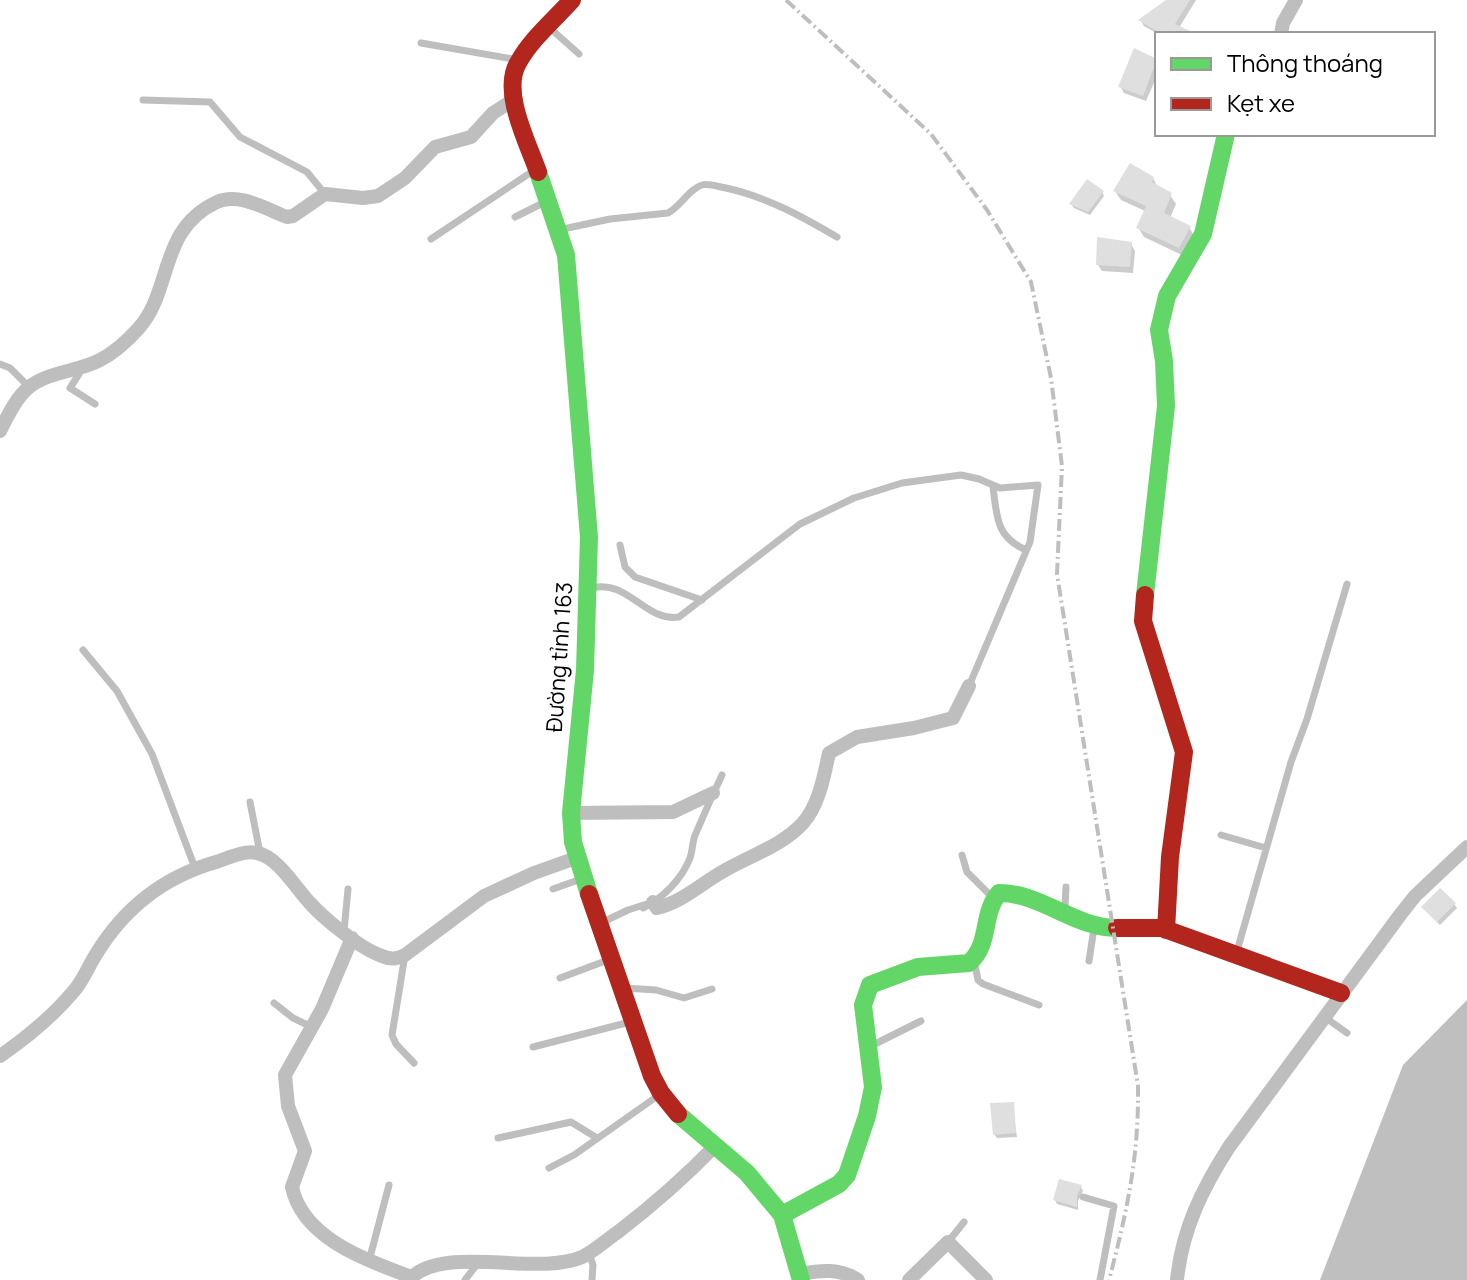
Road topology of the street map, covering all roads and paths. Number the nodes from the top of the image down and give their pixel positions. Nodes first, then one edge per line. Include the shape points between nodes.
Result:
1 (572, 0) edge
2 (1296, 0) edge
3 (547, 25) junction
4 (1281, 32) edge
5 (421, 43) dead end
6 (579, 54) dead end
7 (520, 60) junction
8 (143, 100) dead end
9 (513, 100) junction
10 (1226, 136) edge
11 (535, 170) junction
12 (325, 194) junction
13 (547, 201) junction
14 (515, 217) dead end
15 (557, 230) junction
16 (837, 237) dead end
17 (431, 239) dead end
18 (0, 364) edge
19 (80, 367) junction
20 (29, 387) junction
21 (95, 404) dead end
22 (0, 431) edge
23 (993, 487) junction
24 (620, 545) dead end
25 (1026, 550) junction
26 (1347, 584) dead end
27 (589, 588) junction
28 (702, 600) junction
29 (83, 650) dead end
30 (969, 686) joint
31 (722, 775) dead end
32 (713, 793) junction
33 (250, 802) dead end
34 (571, 813) junction
35 (1221, 835) dead end
36 (1467, 847) edge
37 (1266, 848) junction
38 (260, 853) junction
39 (962, 855) dead end
40 (576, 858) junction
41 (195, 868) junction
42 (583, 878) junction
43 (1066, 887) dead end
44 (348, 889) dead end
45 (553, 889) dead end
46 (993, 898) junction
47 (653, 902) junction
48 (1065, 914) junction
49 (598, 925) junction
50 (1094, 926) junction
51 (1166, 930) junction
52 (348, 934) junction
53 (1237, 953) junction
54 (405, 955) junction
55 (610, 959) junction
56 (975, 960) junction
57 (1089, 961) dead end
58 (560, 978) dead end
59 (620, 988) junction
60 (712, 989) dead end
61 (1341, 993) junction
62 (274, 1003) dead end
63 (1039, 1005) dead end
64 (1323, 1016) junction
65 (921, 1021) dead end
66 (632, 1022) junction
67 (312, 1027) junction
68 (1347, 1033) dead end
69 (533, 1047) dead end
70 (868, 1047) junction
71 (0, 1056) edge
72 (414, 1063) dead end
73 (661, 1093) junction
74 (498, 1138) dead end
75 (597, 1138) junction
76 (715, 1146) junction
77 (549, 1168) dead end
78 (389, 1185) dead end
79 (1083, 1197) dead end
80 (782, 1215) junction
81 (964, 1222) dead end
82 (948, 1242) junction
83 (589, 1253) junction
84 (369, 1261) junction
85 (478, 1263) junction
86 (801, 1277) edge
87 (410, 1278) edge
88 (465, 1280) edge
89 (592, 1280) edge
90 (858, 1280) edge
91 (909, 1280) edge
92 (986, 1280) edge
93 (1100, 1280) edge
94 (1177, 1280) edge

1 - 3 street, Đường tỉnh 163
2 - 4 street
3 - 6 lane
3 - 7 street, Đường tỉnh 163
5 - 7 lane
7 - 9 street, Đường tỉnh 163 via 512,82
8 - 12 lane via 210,102 240,137 307,172
9 - 11 street, Đường tỉnh 163
9 - 12 street via 471,137 435,147 391,190 363,198
10 - 51 street via 1203,234 1167,296 1159,330 1166,406 1143,621 1184,752
11 - 13 street, Đường tỉnh 163
11 - 17 lane
12 - 19 street via 287,217 250,202 214,203 179,236 151,314 102,360
13 - 14 lane
13 - 15 street, Đường tỉnh 163
15 - 16 lane via 668,213 705,184 783,206
15 - 27 street, Đường tỉnh 163 via 566,255 571,309
18 - 20 lane
19 - 20 street
19 - 21 lane via 70,388
20 - 22 street
23 - 25 lane via 1003,533
23 - 25 lane via 1038,485
23 - 28 lane via 970,476 947,476 854,498 800,524
24 - 28 lane via 625,567 635,577
25 - 30 lane
26 - 37 lane
27 - 28 lane via 623,591 669,618
27 - 34 street, Đường tỉnh 163
29 - 41 lane via 117,691 152,754
30 - 47 street via 953,718 857,737 829,753 805,821 788,837 671,904 657,908
31 - 32 lane
32 - 34 street via 673,812
32 - 47 lane via 690,858
33 - 38 lane
34 - 40 street, Đường tỉnh 163
35 - 37 lane
36 - 61 street via 1415,896
37 - 53 lane
38 - 41 street
38 - 52 street
39 - 46 lane via 967,872
40 - 42 street, Đường tỉnh 163
40 - 54 street via 484,896
41 - 71 street via 130,909 70,996
42 - 45 lane
42 - 49 street, Đường tỉnh 163
43 - 48 lane
44 - 52 lane
46 - 48 street via 1016,894
46 - 56 street
47 - 49 lane
48 - 50 street
49 - 55 street, Đường tỉnh 163
50 - 51 street
50 - 57 lane
51 - 53 street
52 - 54 street via 384,957
52 - 67 street
53 - 61 street
54 - 72 lane via 392,1035
55 - 58 lane
55 - 59 street, Đường tỉnh 163
56 - 63 lane via 983,984
56 - 70 street via 927,963 870,985 863,1005
59 - 60 lane via 684,998
59 - 66 street, Đường tỉnh 163
61 - 64 street
62 - 67 lane
64 - 68 lane
64 - 94 street via 1205,1183 1192,1212
65 - 70 lane
66 - 69 lane
66 - 73 street, Đường tỉnh 163
67 - 84 street via 285,1075 288,1106 305,1151 293,1193 320,1230
70 - 80 street via 873,1087 847,1175
73 - 75 lane
73 - 76 street, Đường tỉnh 163
74 - 75 lane via 571,1122
75 - 77 lane
76 - 80 street, Đường tỉnh 163 via 747,1173
76 - 83 street via 675,1187
78 - 84 lane
79 - 93 lane via 1114,1206
80 - 86 street, Đường tỉnh 163
81 - 82 lane
82 - 91 street
82 - 92 street
83 - 85 street via 556,1263
83 - 89 lane
84 - 87 street
85 - 87 street via 444,1264
85 - 88 lane
86 - 90 street via 824,1270

